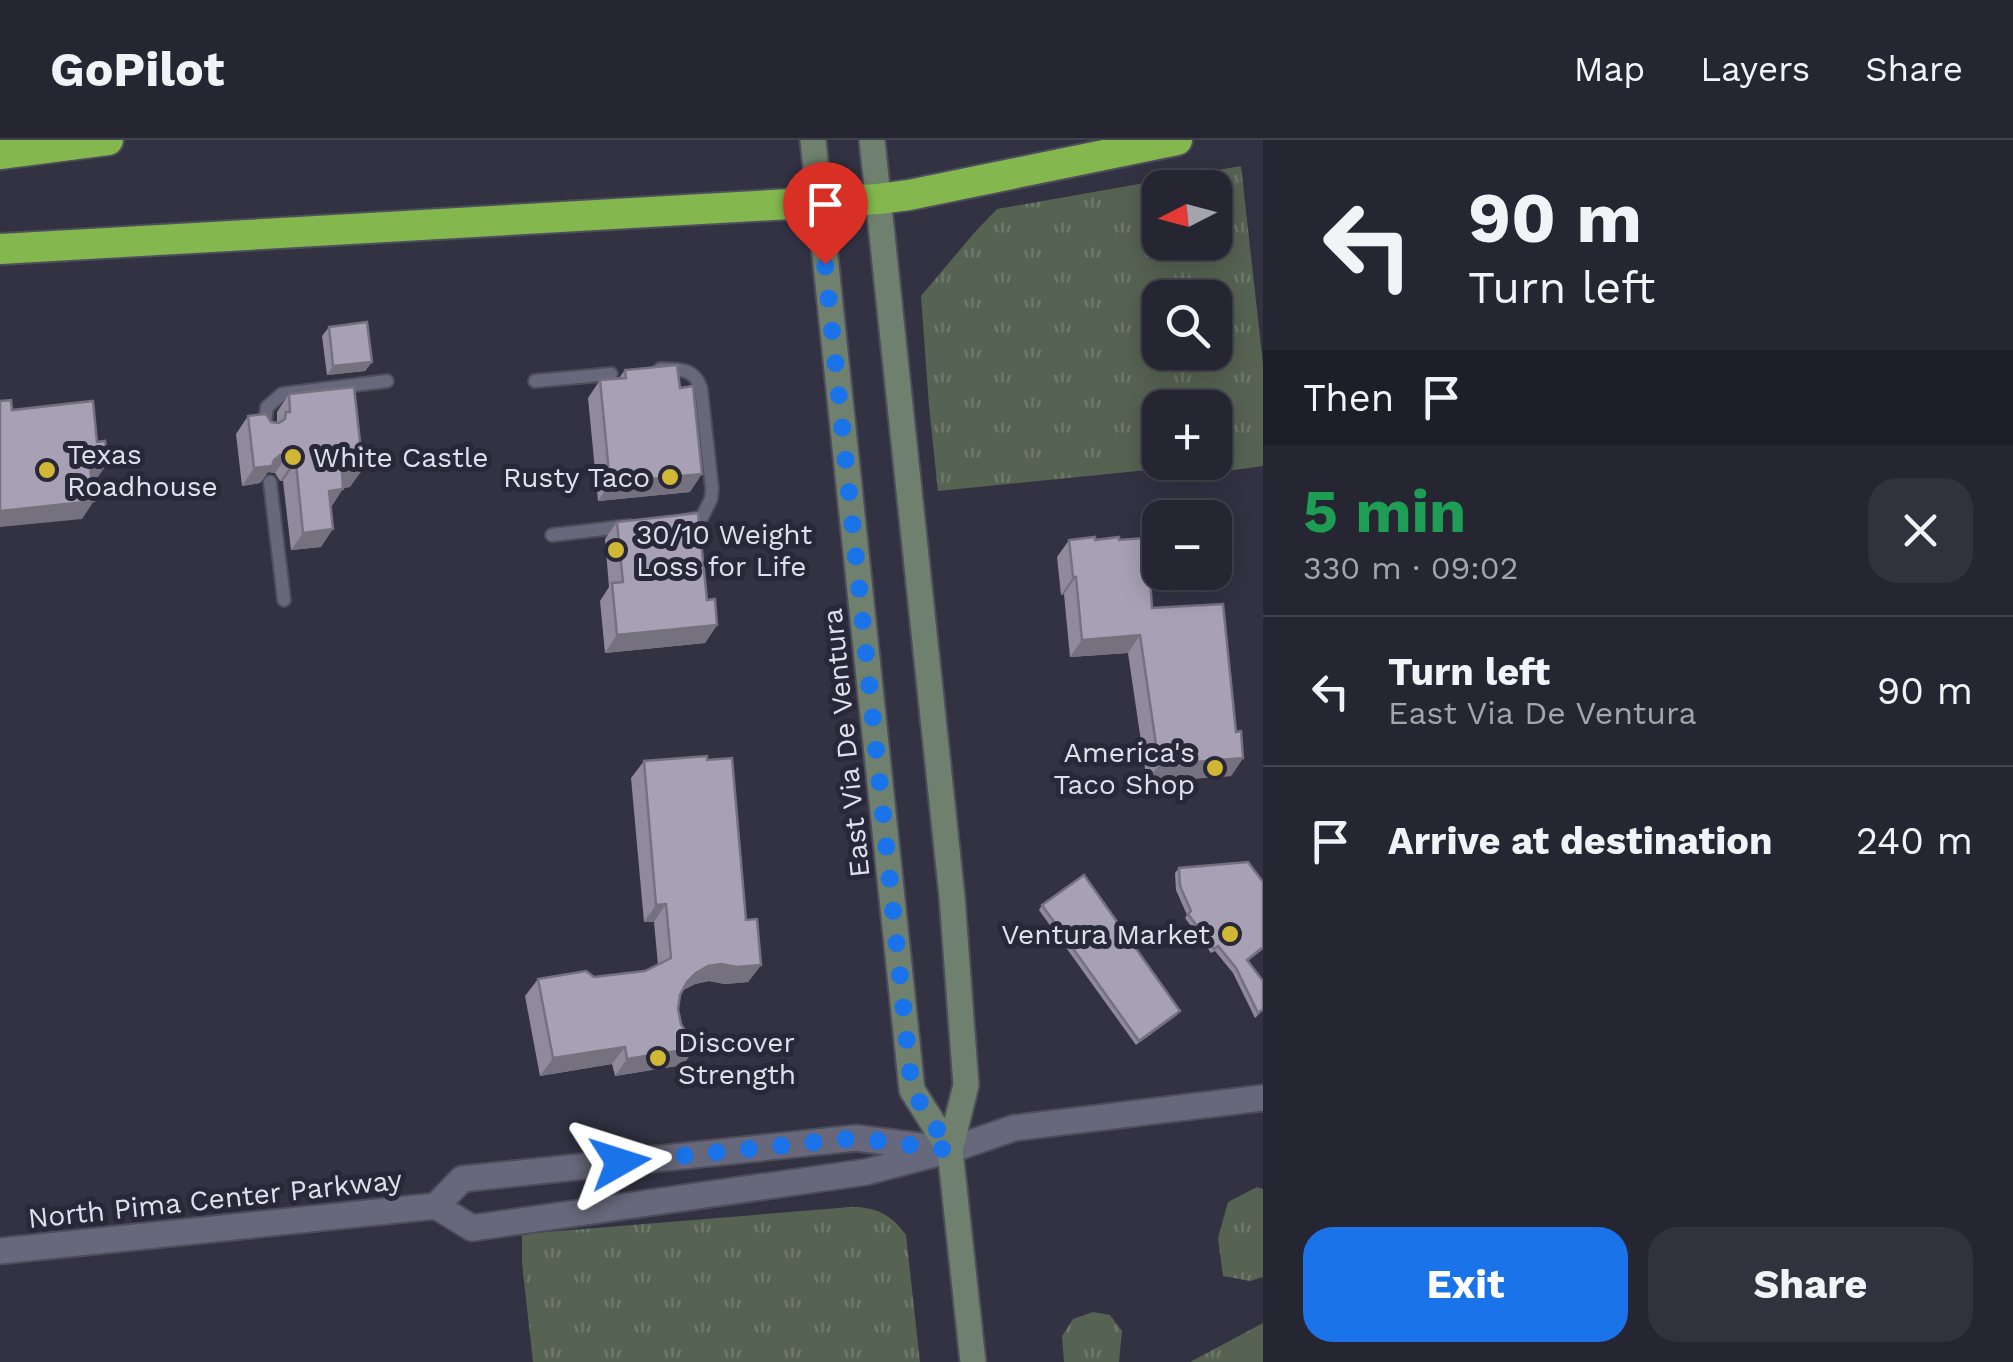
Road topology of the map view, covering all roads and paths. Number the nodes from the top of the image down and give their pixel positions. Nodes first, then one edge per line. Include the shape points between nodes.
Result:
1 (108, 140) edge
2 (813, 140) edge
3 (872, 140) edge
4 (1176, 140) edge
5 (0, 154) edge
6 (878, 199) junction
7 (820, 204) junction
8 (0, 248) edge
9 (647, 369) edge
10 (611, 374) dead end
11 (535, 381) dead end
12 (387, 382) dead end
13 (264, 431) edge
14 (270, 482) edge
15 (669, 522) edge
16 (650, 524) edge
17 (552, 535) dead end
18 (284, 600) dead end
19 (1263, 1098) edge
20 (950, 1150) junction
21 (436, 1206) junction
22 (0, 1251) edge
23 (972, 1362) edge

1 - 5 highway
2 - 7 main road, East Via De Ventura
3 - 6 main road, East Via De Ventura
4 - 6 highway
6 - 7 highway
6 - 20 main road, East Via De Ventura via 959,976 966,1085
7 - 8 highway
7 - 20 main road, East Via De Ventura via 912,1090
9 - 15 lane via 686,370 701,389 711,499 702,516
10 - 11 lane
12 - 13 lane via 282,394 267,407
14 - 18 lane
16 - 17 lane
19 - 20 street, North Pima Center Parkway via 1014,1128
20 - 21 street, North Pima Center Parkway via 866,1172 472,1228
20 - 21 street, North Pima Center Parkway via 856,1138 462,1178
20 - 23 main road, East Via De Ventura
21 - 22 street, North Pima Center Parkway

